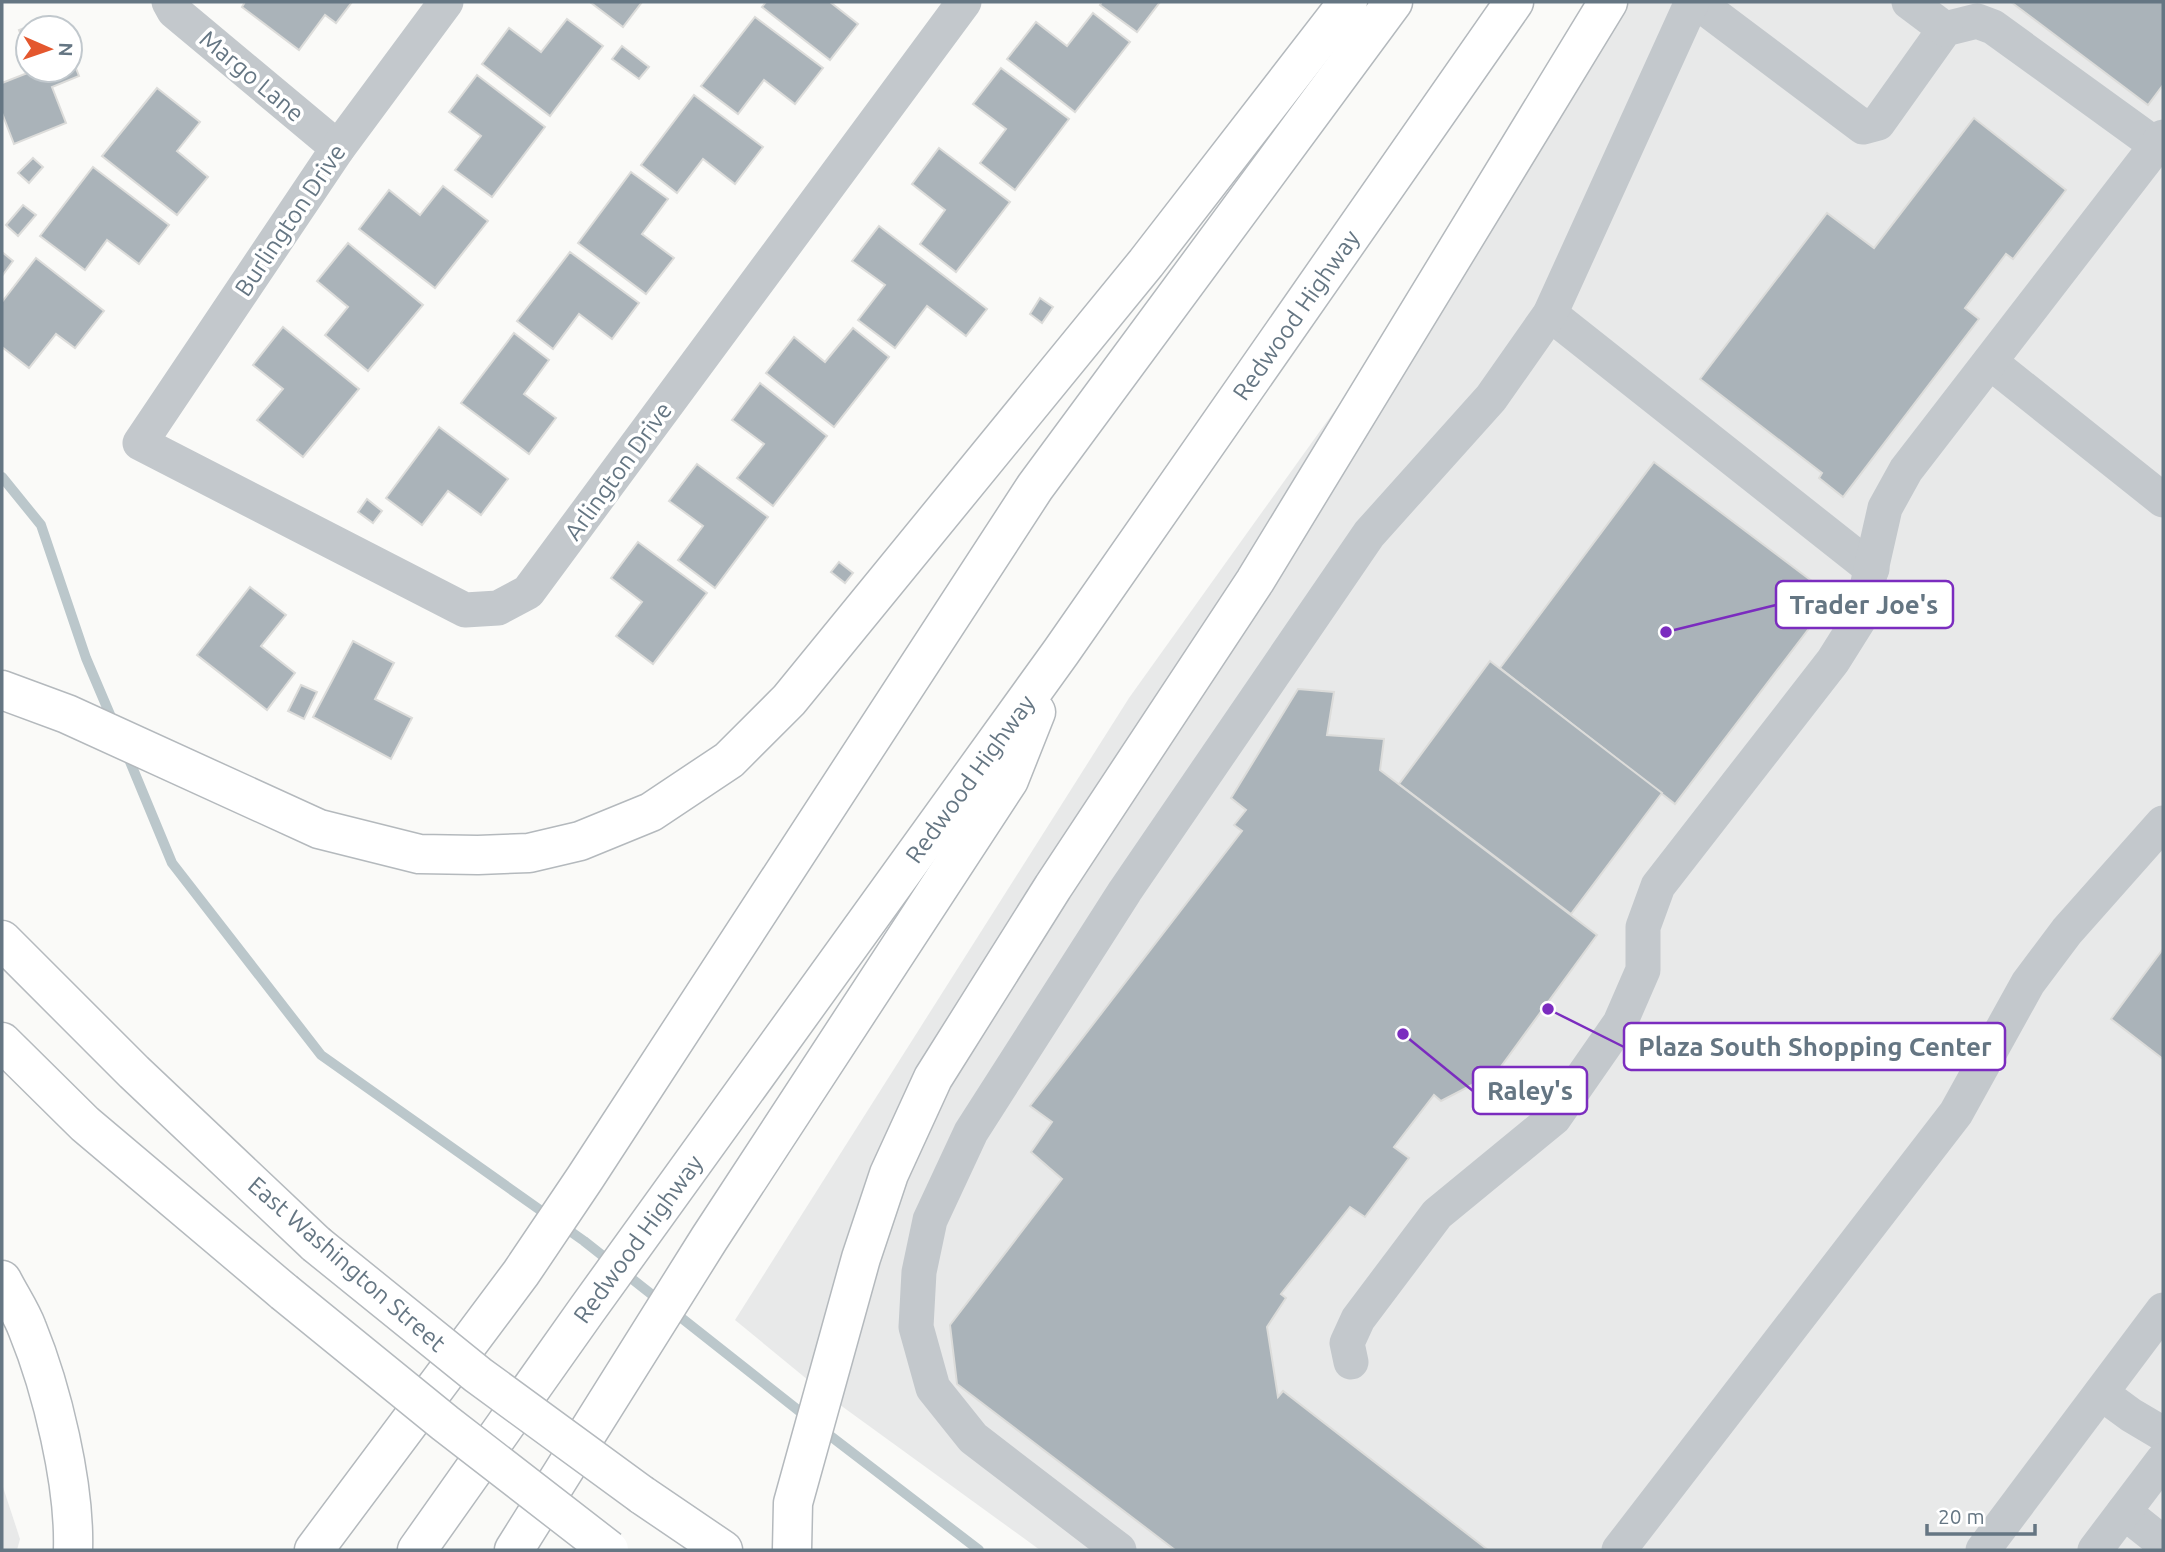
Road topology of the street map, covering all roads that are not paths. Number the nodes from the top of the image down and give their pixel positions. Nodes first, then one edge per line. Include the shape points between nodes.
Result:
1 (169, 2) edge
2 (446, 2) edge
3 (964, 2) edge
4 (1348, 2) edge
5 (1394, 2) edge
6 (1514, 2) edge
7 (1608, 2) edge
8 (1694, 2) edge
9 (1909, 2) edge
10 (1945, 29) junction
11 (2160, 141) edge
12 (338, 148) junction
13 (1550, 314) junction
14 (1990, 362) junction
15 (140, 443) joint
16 (2163, 500) edge
17 (1872, 569) junction
18 (1061, 653) junction
19 (2, 690) edge
20 (2163, 823) edge
21 (2, 940) edge
22 (2, 1042) edge
23 (2, 1280) edge
24 (2163, 1310) edge
25 (1351, 1362) dead end
26 (2101, 1393) junction
27 (2163, 1434) edge
28 (2163, 1460) edge
29 (2124, 1512) junction
30 (2163, 1542) edge
31 (73, 1550) edge
32 (314, 1550) edge
33 (417, 1550) edge
34 (514, 1550) edge
35 (609, 1550) edge
36 (723, 1550) edge
37 (792, 1550) edge
38 (1119, 1550) edge
39 (1619, 1550) edge
40 (1983, 1550) edge
41 (2095, 1550) edge

1 - 12 street, Margo Lane via 174,11
2 - 12 street, Burlington Drive
3 - 15 street, Arlington Drive via 528,592 498,608 464,610
4 - 19 main road via 1146,263 789,700 729,760 651,813 580,841 529,853 419,854 319,830 67,714
5 - 32 main road via 1035,487 521,1273
6 - 18 main road, Redwood Highway
7 - 37 main road via 1255,581 933,1079 889,1174 852,1289 793,1503
8 - 10 street via 1863,127 1878,123
8 - 13 street
9 - 10 street
10 - 11 street via 1976,21 1993,27 2111,114
11 - 14 street
12 - 15 street, Burlington Drive
13 - 17 street
13 - 38 street via 1491,398 1369,534 1110,914 971,1132 930,1220 919,1272 916,1327 933,1388 973,1438
14 - 16 street
14 - 17 street via 1906,470 1885,508
17 - 25 street via 1860,618 1833,661 1658,886 1643,927 1643,970 1620,1023 1554,1118 1437,1214 1358,1319 1347,1343
18 - 33 main road, Redwood Highway
18 - 34 main road via 1009,780 709,1239
20 - 39 street via 2103,888 2028,983 1956,1113
21 - 36 main road, East Washington Street, bridge via 316,1244 478,1376
22 - 35 main road, bridge via 85,1124 284,1292
23 - 31 main road via 27,1327 52,1406 69,1486
24 - 26 street
26 - 27 street
26 - 40 street
28 - 29 street
29 - 30 street
29 - 41 street

